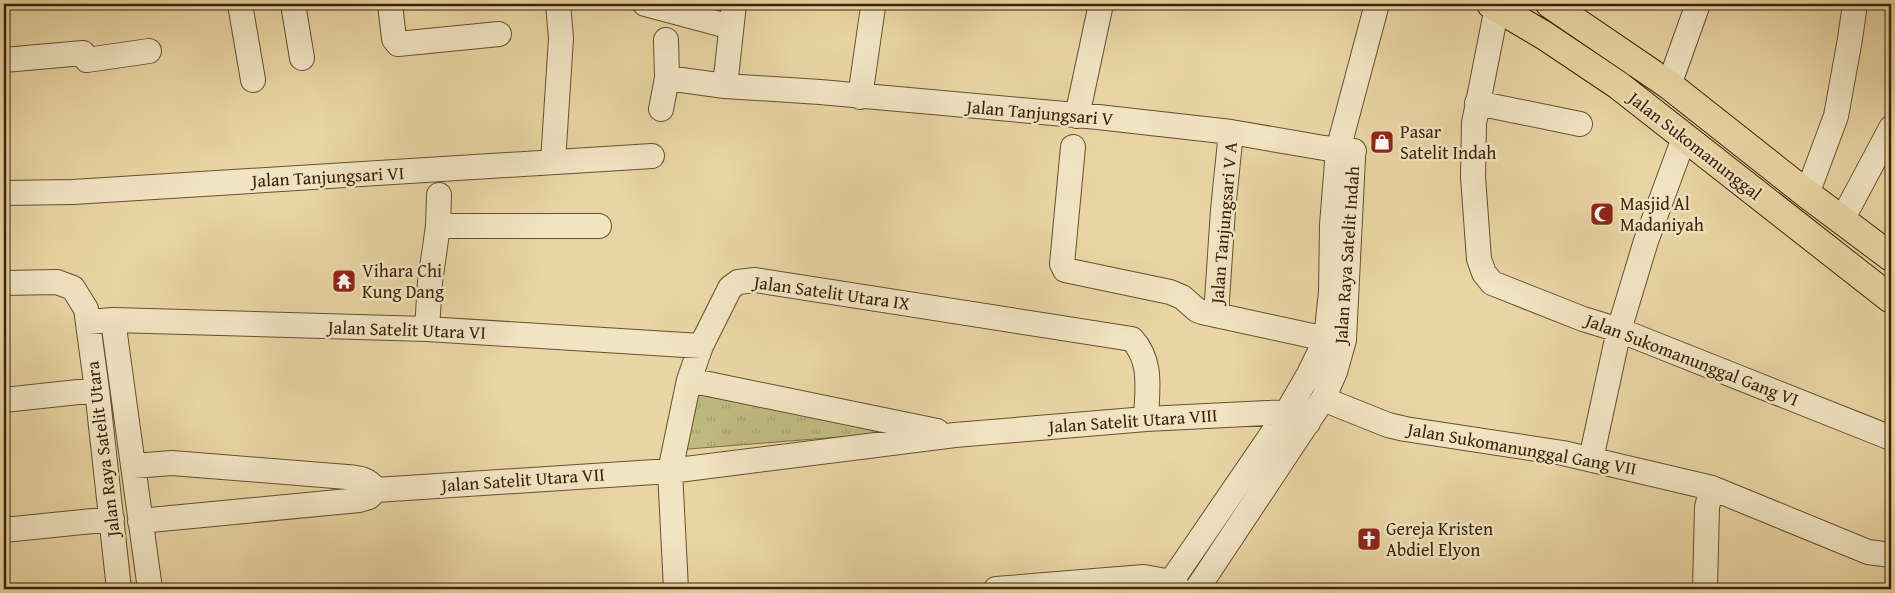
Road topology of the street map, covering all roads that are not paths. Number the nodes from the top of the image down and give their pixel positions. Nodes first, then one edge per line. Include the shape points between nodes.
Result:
1 (240, 4) edge
2 (293, 4) edge
3 (390, 4) edge
4 (558, 4) edge
5 (645, 4) edge
6 (734, 4) edge
7 (1101, 4) edge
8 (1377, 4) edge
9 (1394, 4) edge
10 (1550, 4) edge
11 (1698, 4) edge
12 (1855, 4) edge
13 (1494, 5) edge
14 (873, 7) dead end
15 (731, 27) junction
16 (499, 34) dead end
17 (666, 40) dead end
18 (149, 51) dead end
19 (302, 58) dead end
20 (4, 60) edge
21 (667, 78) junction
22 (253, 80) dead end
23 (725, 86) junction
24 (1669, 86) junction
25 (860, 97) junction
26 (1477, 103) junction
27 (661, 109) dead end
28 (1077, 116) junction
29 (1580, 124) dead end
30 (1891, 128) edge
31 (1231, 132) junction
32 (1684, 138) junction
33 (1073, 147) dead end
34 (1346, 150) junction
35 (652, 156) dead end
36 (553, 162) junction
37 (4, 193) edge
38 (1806, 194) junction
39 (439, 195) dead end
40 (1842, 220) junction
41 (438, 226) junction
42 (599, 226) dead end
43 (1891, 256) edge
44 (9, 280) edge
45 (1891, 299) edge
46 (87, 315) junction
47 (1216, 315) junction
48 (113, 320) junction
49 (427, 329) junction
50 (1619, 330) junction
51 (1326, 339) junction
52 (701, 346) junction
53 (689, 380) junction
54 (97, 390) junction
55 (1323, 399) junction
56 (4, 400) edge
57 (1298, 418) junction
58 (1146, 419) junction
59 (956, 435) junction
60 (1891, 438) edge
61 (1591, 459) junction
62 (133, 466) junction
63 (670, 471) junction
64 (1712, 488) junction
65 (376, 490) junction
66 (112, 519) junction
67 (140, 521) junction
68 (4, 530) edge
69 (1891, 554) edge
70 (1172, 587) edge
71 (119, 589) edge
72 (150, 589) edge
73 (676, 589) edge
74 (996, 589) edge
75 (1197, 589) edge
76 (1705, 589) edge

1 - 22 street
2 - 19 street
3 - 16 street via 394,39 398,44
4 - 36 street via 561,38
5 - 15 street
6 - 15 street
7 - 28 street
8 - 34 street, Jalan Raya Satelit Indah
9 - 34 street, Jalan Raya Satelit Indah
10 - 24 main road, Jalan Sukomanunggal
11 - 24 street
12 - 38 street via 1836,116
13 - 26 street
13 - 32 main road, Jalan Sukomanunggal via 1618,85
14 - 25 street
15 - 23 street
17 - 21 street
18 - 20 street via 87,60 82,53
21 - 23 street, Jalan Tanjungsari V
21 - 27 street
23 - 25 street, Jalan Tanjungsari V
24 - 38 main road, Jalan Sukomanunggal
25 - 28 street, Jalan Tanjungsari V
26 - 29 street
26 - 50 street, Jalan Sukomanunggal Gang VI via 1473,177 1479,259 1484,273 1492,283
28 - 31 street, Jalan Tanjungsari V
30 - 40 street
31 - 34 street, Jalan Tanjungsari V
31 - 47 street, Jalan Tanjungsari V A via 1222,210
32 - 45 main road, Jalan Sukomanunggal
32 - 50 street via 1646,241
33 - 47 street, Jalan Tanjungsari V A via 1063,269 1170,292 1182,297 1196,310
34 - 51 street, Jalan Raya Satelit Indah via 1332,225 1331,292
34 - 55 street, Jalan Raya Satelit Indah via 1344,340
35 - 36 street, Jalan Tanjungsari VI
36 - 37 street, Jalan Tanjungsari VI via 73,192
38 - 40 main road, Jalan Sukomanunggal
39 - 41 street
40 - 43 main road, Jalan Sukomanunggal
41 - 42 street
41 - 49 street
44 - 46 street via 57,282 73,288
46 - 48 street, Jalan Satelit Utara VI
46 - 54 street, Jalan Raya Satelit Utara
47 - 51 street, Jalan Tanjungsari V A
48 - 49 street, Jalan Satelit Utara VI
48 - 62 street, Jalan Raya Satelit Utara
49 - 52 street, Jalan Satelit Utara VI
50 - 60 street, Jalan Sukomanunggal Gang VI
50 - 61 street
51 - 57 street, Jalan Raya Satelit Indah via 1309,374
52 - 53 street, Jalan Satelit Utara IX
52 - 58 street, Jalan Satelit Utara IX via 730,288 748,280 1132,339 1142,352 1147,368
53 - 59 street, Jalan Satelit Utara VIII
53 - 63 street, Jalan Satelit Utara IX
54 - 56 street
54 - 66 street, Jalan Raya Satelit Utara
55 - 57 street, Jalan Raya Satelit Indah
55 - 61 street, Jalan Sukomanunggal Gang VII via 1405,429
57 - 58 street, Jalan Satelit Utara VIII
57 - 70 street, Jalan Raya Satelit Indah
57 - 75 street, Jalan Raya Satelit Indah
58 - 59 street, Jalan Satelit Utara VIII
59 - 63 street, Jalan Satelit Utara VIII
61 - 64 street, Jalan Sukomanunggal Gang VII
62 - 65 street via 172,463 347,476 364,479
62 - 67 street, Jalan Raya Satelit Utara
63 - 65 street, Jalan Satelit Utara VII
63 - 73 street, Jalan Satelit Utara IX
64 - 69 street, Jalan Sukomanunggal Gang VII via 1868,552
64 - 76 street via 1707,507
65 - 67 street, Jalan Satelit Utara VII via 359,500
66 - 68 street
66 - 71 street, Jalan Raya Satelit Utara
67 - 72 street, Jalan Raya Satelit Utara
70 - 74 street via 1137,577

